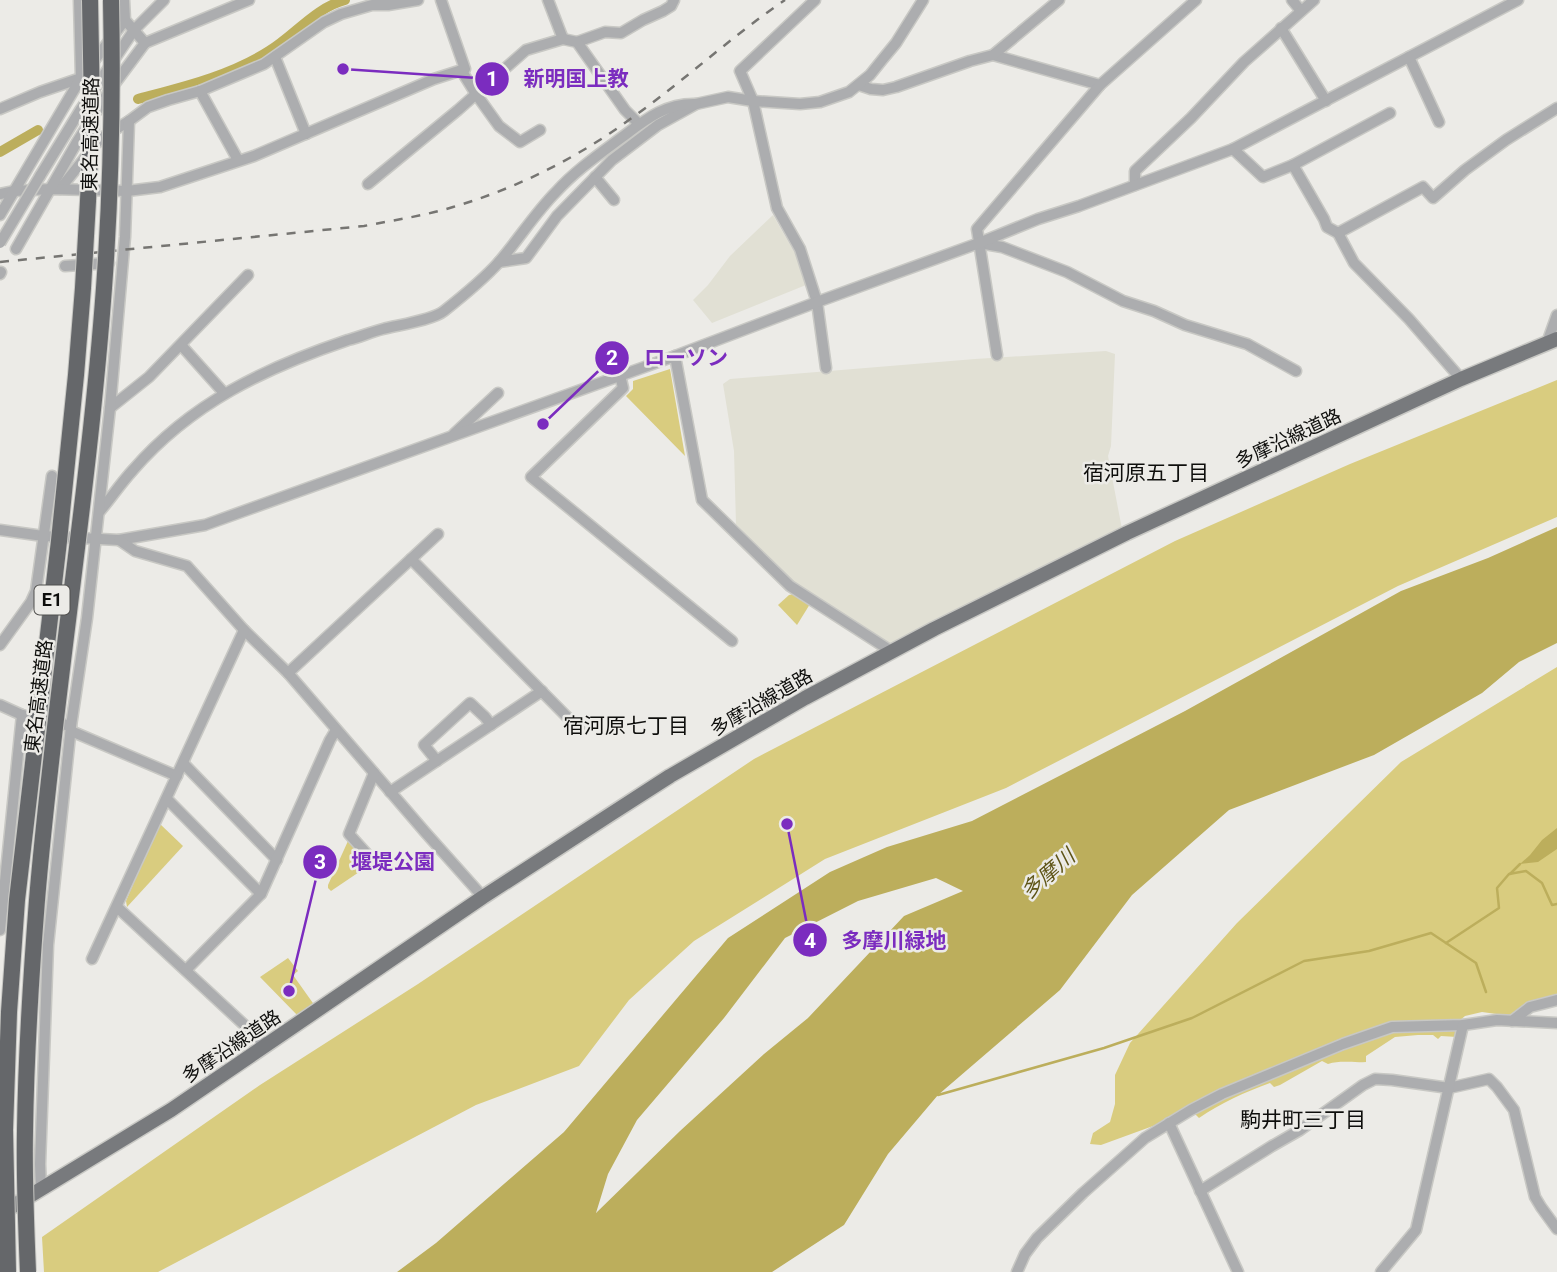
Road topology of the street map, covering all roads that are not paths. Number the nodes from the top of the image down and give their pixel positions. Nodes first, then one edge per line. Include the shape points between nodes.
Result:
1 (79, 0) edge
2 (90, 0) edge
3 (111, 0) edge
4 (124, 0) edge
5 (164, 0) edge
6 (249, 0) edge
7 (418, 0) edge
8 (441, 0) edge
9 (548, 0) edge
10 (674, 0) edge
11 (815, 0) edge
12 (923, 0) edge
13 (1059, 0) edge
14 (1196, 0) edge
15 (1292, 0) edge
16 (1314, 0) edge
17 (1518, 0) edge
18 (372, 2) edge
19 (1301, 11) junction
20 (125, 20) junction
21 (1281, 27) junction
22 (134, 30) junction
23 (563, 39) junction
24 (577, 41) junction
25 (145, 43) junction
26 (993, 55) junction
27 (275, 57) junction
28 (1409, 57) junction
29 (461, 70) junction
30 (81, 78) junction
31 (859, 85) junction
32 (1100, 85) junction
33 (200, 91) junction
34 (476, 94) junction
35 (1326, 101) junction
36 (753, 102) junction
37 (696, 104) junction
38 (1557, 108) edge
39 (0, 109) edge
40 (1390, 113) dead end
41 (129, 121) junction
42 (1439, 122) dead end
43 (639, 124) junction
44 (540, 130) dead end
45 (306, 134) junction
46 (1233, 149) junction
47 (239, 160) junction
48 (1293, 165) junction
49 (595, 177) junction
50 (368, 184) dead end
51 (1135, 185) junction
52 (55, 189) junction
53 (14, 191) junction
54 (127, 191) junction
55 (0, 194) edge
56 (614, 200) dead end
57 (0, 215) edge
58 (1338, 233) junction
59 (0, 243) edge
60 (979, 243) junction
61 (16, 248) dead end
62 (499, 262) junction
63 (122, 263) junction
64 (65, 266) dead end
65 (248, 275) dead end
66 (817, 302) junction
67 (1557, 316) edge
68 (1552, 341) edge
69 (181, 345) junction
70 (998, 355) dead end
71 (675, 356) junction
72 (826, 368) dead end
73 (1296, 371) dead end
74 (621, 375) junction
75 (1461, 379) junction
76 (224, 393) junction
77 (498, 393) dead end
78 (110, 408) junction
79 (450, 438) junction
80 (52, 476) dead end
81 (100, 511) junction
82 (0, 530) edge
83 (438, 534) dead end
84 (43, 536) junction
85 (96, 540) junction
86 (119, 540) junction
87 (411, 559) junction
88 (244, 630) junction
89 (732, 641) dead end
90 (0, 645) edge
91 (891, 651) junction
92 (288, 673) junction
93 (542, 691) junction
94 (0, 705) edge
95 (22, 715) junction
96 (491, 725) junction
97 (71, 729) junction
98 (579, 729) dead end
99 (336, 730) junction
100 (436, 761) junction
101 (183, 763) junction
102 (374, 773) junction
103 (177, 776) junction
104 (390, 792) junction
105 (167, 799) junction
106 (4, 830) edge
107 (276, 860) junction
108 (376, 864) dead end
109 (261, 894) junction
110 (483, 897) junction
111 (117, 906) junction
112 (0, 930) edge
113 (92, 958) dead end
114 (186, 970) junction
115 (1557, 1000) edge
116 (1512, 1021) junction
117 (1557, 1023) edge
118 (1462, 1025) junction
119 (267, 1046) junction
120 (1449, 1088) junction
121 (1169, 1123) junction
122 (40, 1164) junction
123 (0, 1165) edge
124 (41, 1189) junction
125 (1200, 1191) junction
126 (0, 1214) edge
127 (1557, 1229) edge
128 (8, 1272) edge
129 (28, 1272) edge
130 (1017, 1272) edge
131 (1238, 1272) edge
132 (1381, 1272) edge

1 - 30 street
2 - 128 highway, 東名高速道路 / E1, bridge via 89,201 82,300 9,1012 5,1130
3 - 129 highway, 東名高速道路 / E1, bridge via 113,102 104,288 40,871 29,1012 25,1130
4 - 20 street
5 - 22 street
6 - 25 street
7 - 18 street via 388,5
8 - 29 street via 465,69
9 - 23 street
10 - 24 street via 663,11 621,33 605,32
11 - 36 street via 740,71
12 - 31 street via 896,43
13 - 26 street
14 - 32 street
15 - 19 street
16 - 19 street
17 - 28 street
18 - 27 street via 324,22
19 - 21 street
20 - 22 street
20 - 30 street
21 - 35 street
21 - 51 street via 1135,172
22 - 25 street
22 - 59 street, bridge
23 - 24 street
23 - 34 street via 526,50
24 - 43 street
25 - 52 street via 110,90
26 - 31 street via 883,90
26 - 32 street
27 - 33 street
27 - 45 street
28 - 35 street
28 - 42 street
29 - 34 street
29 - 45 street
30 - 39 street
30 - 53 street
31 - 36 street via 820,102
32 - 60 street via 977,229
33 - 41 street via 148,107
33 - 47 street
34 - 44 street via 499,126 520,142
34 - 50 street
35 - 46 street
36 - 37 street via 728,97
36 - 66 street via 777,208 800,249
37 - 43 street via 666,108
37 - 49 street via 633,143
38 - 58 street via 1506,140 1433,198 1423,187
40 - 48 street
41 - 52 street via 100,139
41 - 54 street
43 - 62 street via 579,169
45 - 47 street
46 - 48 street via 1264,177
46 - 51 street
47 - 54 street via 160,187
48 - 58 street via 1327,227
49 - 56 street
49 - 62 street via 557,216 526,258
51 - 60 street
52 - 53 street
52 - 54 street
52 - 61 street
53 - 55 street
53 - 57 street
54 - 63 street
58 - 75 street via 1354,263
60 - 66 street
60 - 70 street
60 - 73 street via 1002,247 1067,272 1123,301 1247,344
62 - 76 street via 440,314 306,354
63 - 64 street
63 - 78 street
65 - 69 street
66 - 71 street
66 - 72 street
67 - 68 street
68 - 75 main road, 多摩沿線道路
69 - 76 street
69 - 78 street
71 - 74 street
71 - 91 street via 702,500 790,586
74 - 79 street
74 - 89 street via 622,388 531,477
75 - 91 main road, 多摩沿線道路 via 1127,533
76 - 81 street via 167,436
77 - 79 street
78 - 81 street
79 - 86 street via 205,525
80 - 84 street
81 - 85 street
82 - 84 street
83 - 87 street
84 - 85 street
84 - 90 street via 36,591
85 - 86 street
85 - 97 street
86 - 88 street via 135,551 187,566
87 - 92 street
87 - 93 street
88 - 92 street
88 - 101 street
91 - 110 main road, 多摩沿線道路 via 670,776
92 - 99 street
93 - 96 street
93 - 98 street
94 - 95 street
95 - 97 street
95 - 106 street
96 - 100 street
96 - 100 street via 470,702 424,745
97 - 103 street
97 - 122 street via 48,945
99 - 102 street
99 - 107 street
100 - 104 street
101 - 103 street
101 - 107 street
102 - 104 street
102 - 108 street via 349,834
103 - 105 street
104 - 110 street
105 - 109 street
105 - 111 street
106 - 112 street
107 - 109 street
109 - 114 street
110 - 119 main road, 多摩沿線道路
111 - 113 street
111 - 114 street
114 - 119 street
115 - 116 street via 1530,1007
116 - 117 street
116 - 118 street
118 - 120 street
118 - 121 street via 1392,1027 1222,1094
119 - 124 main road, 多摩沿線道路
120 - 125 street via 1375,1079
120 - 127 street via 1489,1079 1497,1087 1514,1110 1535,1197
120 - 132 street via 1416,1230
121 - 125 street
121 - 130 street via 1137,1145 1037,1238
122 - 123 street
122 - 124 street
124 - 126 main road, 多摩沿線道路
125 - 131 street

